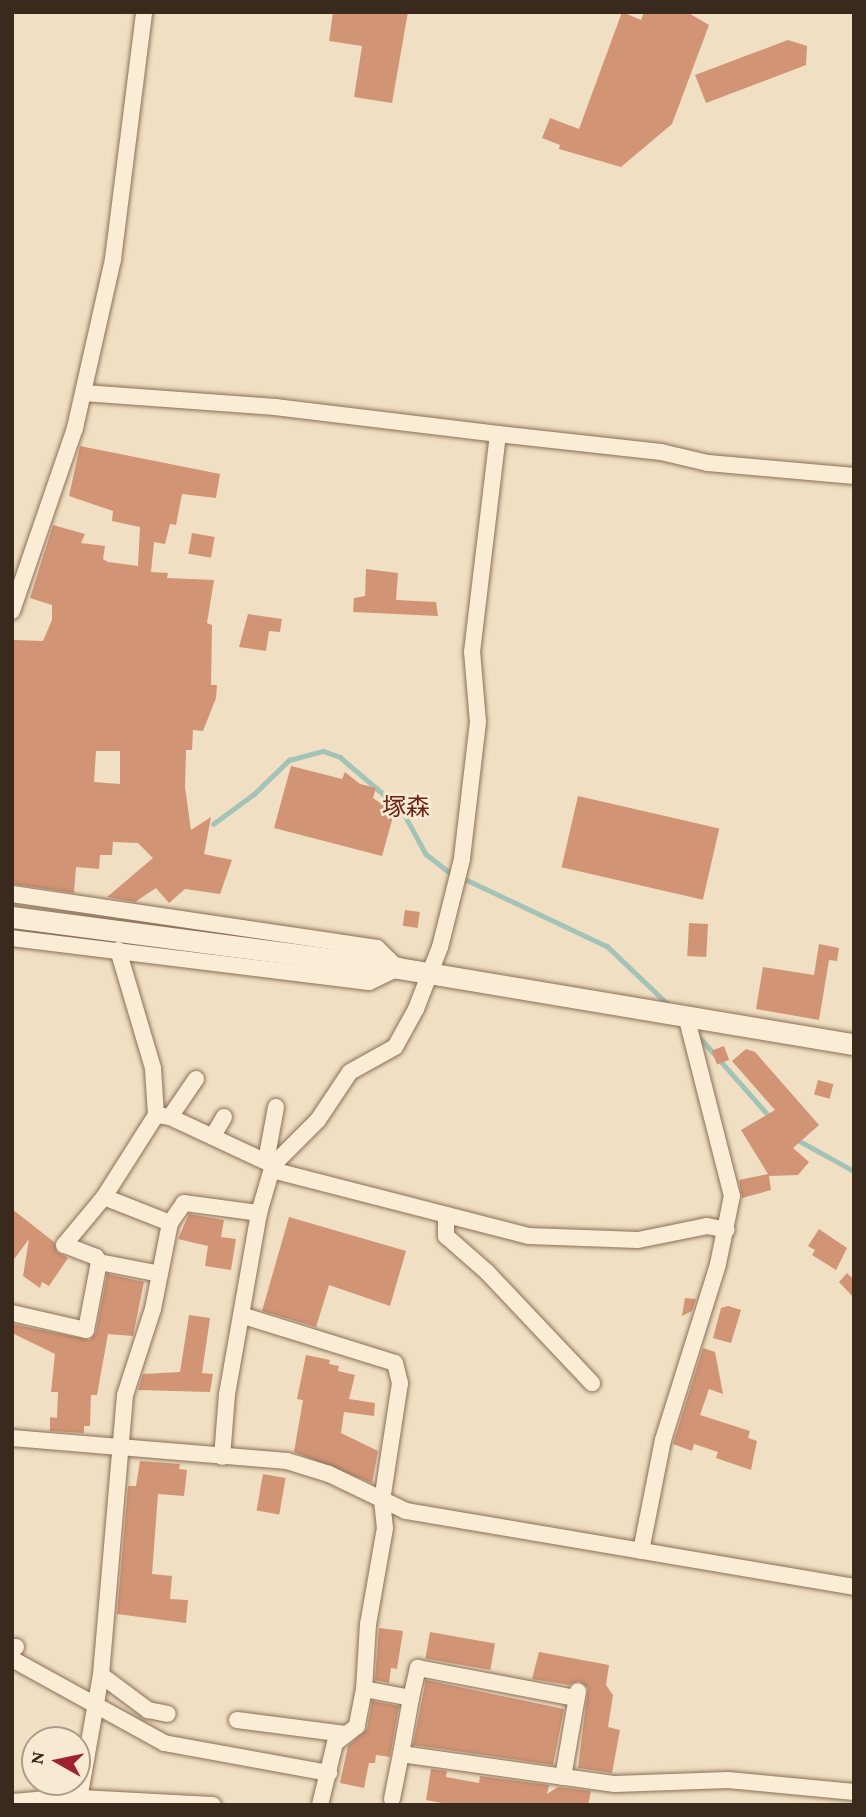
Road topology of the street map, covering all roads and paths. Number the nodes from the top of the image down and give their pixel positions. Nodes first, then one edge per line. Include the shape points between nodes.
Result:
1 (144, 12) edge
2 (84, 393) junction
3 (498, 434) junction
4 (854, 476) edge
5 (12, 611) edge
6 (12, 894) edge
7 (12, 917) edge
8 (12, 938) edge
9 (118, 950) junction
10 (398, 968) junction
11 (430, 975) junction
12 (687, 1019) junction
13 (854, 1044) edge
14 (196, 1079) dead end
15 (275, 1107) dead end
16 (163, 1116) junction
17 (224, 1117) dead end
18 (213, 1136) junction
19 (270, 1165) junction
20 (104, 1197) junction
21 (259, 1213) junction
22 (446, 1217) junction
23 (170, 1223) junction
24 (727, 1230) junction
25 (99, 1262) junction
26 (160, 1274) junction
27 (12, 1312) edge
28 (244, 1316) junction
29 (592, 1383) dead end
30 (12, 1438) edge
31 (121, 1447) junction
32 (222, 1457) junction
33 (382, 1500) junction
34 (641, 1551) junction
35 (854, 1587) edge
36 (14, 1651) edge
37 (101, 1675) junction
38 (365, 1689) junction
39 (411, 1698) junction
40 (95, 1704) junction
41 (168, 1714) dead end
42 (237, 1720) dead end
43 (345, 1734) junction
44 (401, 1754) junction
45 (329, 1773) junction
46 (563, 1777) junction
47 (854, 1792) edge
48 (392, 1800) dead end
49 (79, 1801) edge
50 (12, 1804) edge
51 (213, 1805) edge
52 (320, 1805) edge

1 - 2 street via 121,223
2 - 3 street via 275,407
2 - 5 street via 49,511
3 - 4 street via 661,452 708,463
3 - 11 street via 472,651 478,722 462,859
6 - 10 street via 377,948
7 - 10 street
8 - 9 street
9 - 10 street via 369,982
9 - 16 street
10 - 11 street
11 - 12 street
11 - 19 street via 395,1046 350,1072 318,1120
12 - 13 street
12 - 24 street via 732,1196
14 - 16 street
15 - 19 street
16 - 18 street
16 - 20 street
17 - 18 street
18 - 19 street
19 - 21 street
19 - 22 street
20 - 23 street
20 - 25 street via 64,1245
21 - 23 street via 184,1203
21 - 28 street
22 - 24 street via 529,1236 581,1241 638,1240 707,1226
22 - 29 street via 446,1236 487,1272
23 - 26 street
24 - 34 street via 663,1440
25 - 26 street
25 - 27 street via 86,1330
26 - 31 street via 125,1395
28 - 32 street via 227,1394
28 - 33 street via 395,1363 400,1383
30 - 31 street
31 - 32 street
31 - 37 street
32 - 33 street via 287,1461 329,1474
33 - 34 street via 405,1511
33 - 38 street via 386,1528 368,1624
34 - 35 street
36 - 40 street
37 - 40 street
37 - 41 street via 149,1710
38 - 39 street
38 - 43 street via 357,1726
39 - 44 street
39 - 46 street via 418,1668 577,1695
40 - 45 street via 164,1743
40 - 49 street
42 - 43 street via 278,1718
43 - 45 street via 335,1743
44 - 46 street
44 - 48 street
45 - 52 street
46 - 47 street via 615,1784 729,1780
49 - 50 street
49 - 51 street

